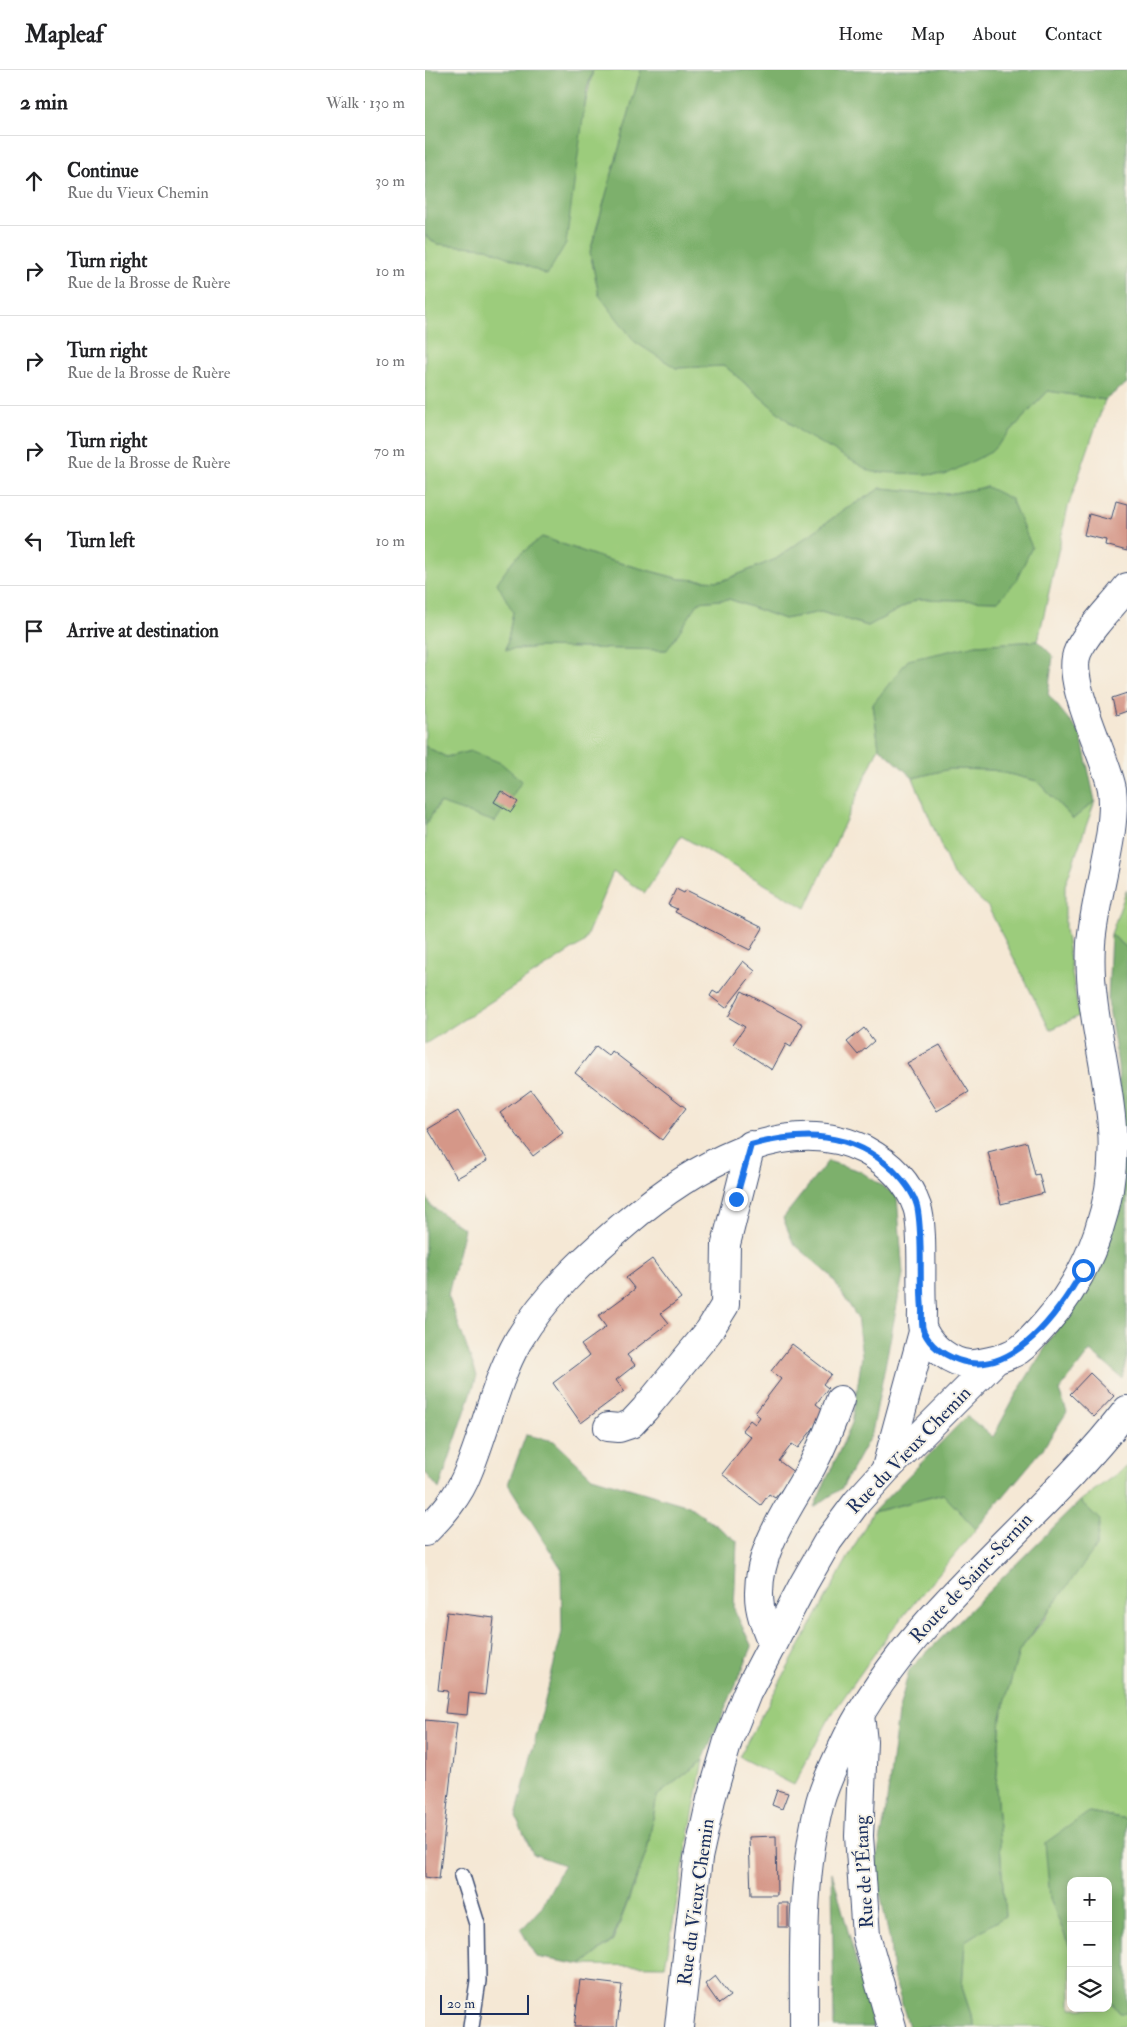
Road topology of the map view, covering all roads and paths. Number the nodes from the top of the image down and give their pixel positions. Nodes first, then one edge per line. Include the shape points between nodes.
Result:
1 (1127, 588) edge
2 (751, 1145) junction
3 (923, 1332) junction
4 (996, 1360) junction
5 (840, 1400) dead end
6 (1127, 1410) edge
7 (608, 1427) dead end
8 (886, 1470) junction
9 (425, 1532) edge
10 (772, 1643) junction
11 (860, 1714) junction
12 (461, 1876) dead end
13 (471, 2027) edge
14 (679, 2027) edge
15 (804, 2027) edge
16 (892, 2027) edge

1 - 4 street, Rue du Vieux Chemin via 1077,653 1082,702 1112,789 1112,814 1091,944 1091,985 1113,1128 1106,1203 1083,1270 1065,1302 1019,1350
2 - 3 street via 809,1135 846,1140 881,1159 906,1182 918,1209
2 - 7 street via 726,1244 725,1305 709,1331 631,1424
2 - 9 street via 671,1189 629,1220 581,1261 544,1302 518,1342 499,1383 468,1474 447,1510
3 - 4 street via 943,1355 968,1364
3 - 8 street
4 - 8 street, Rue du Vieux Chemin
5 - 10 street via 828,1435 780,1520 763,1562 759,1595 762,1618
6 - 11 street, Route de Saint-Sernin via 1083,1462 944,1603 909,1644
8 - 10 street, Rue du Vieux Chemin via 828,1541
10 - 14 street, Rue du Vieux Chemin via 747,1693 711,1799 698,1858
11 - 15 street, Route de Saint-Sernin via 820,1801 809,1856
11 - 16 street, Rue de l'Étang via 863,1742 859,1836 866,1936
12 - 13 lane via 477,1924 478,1981

